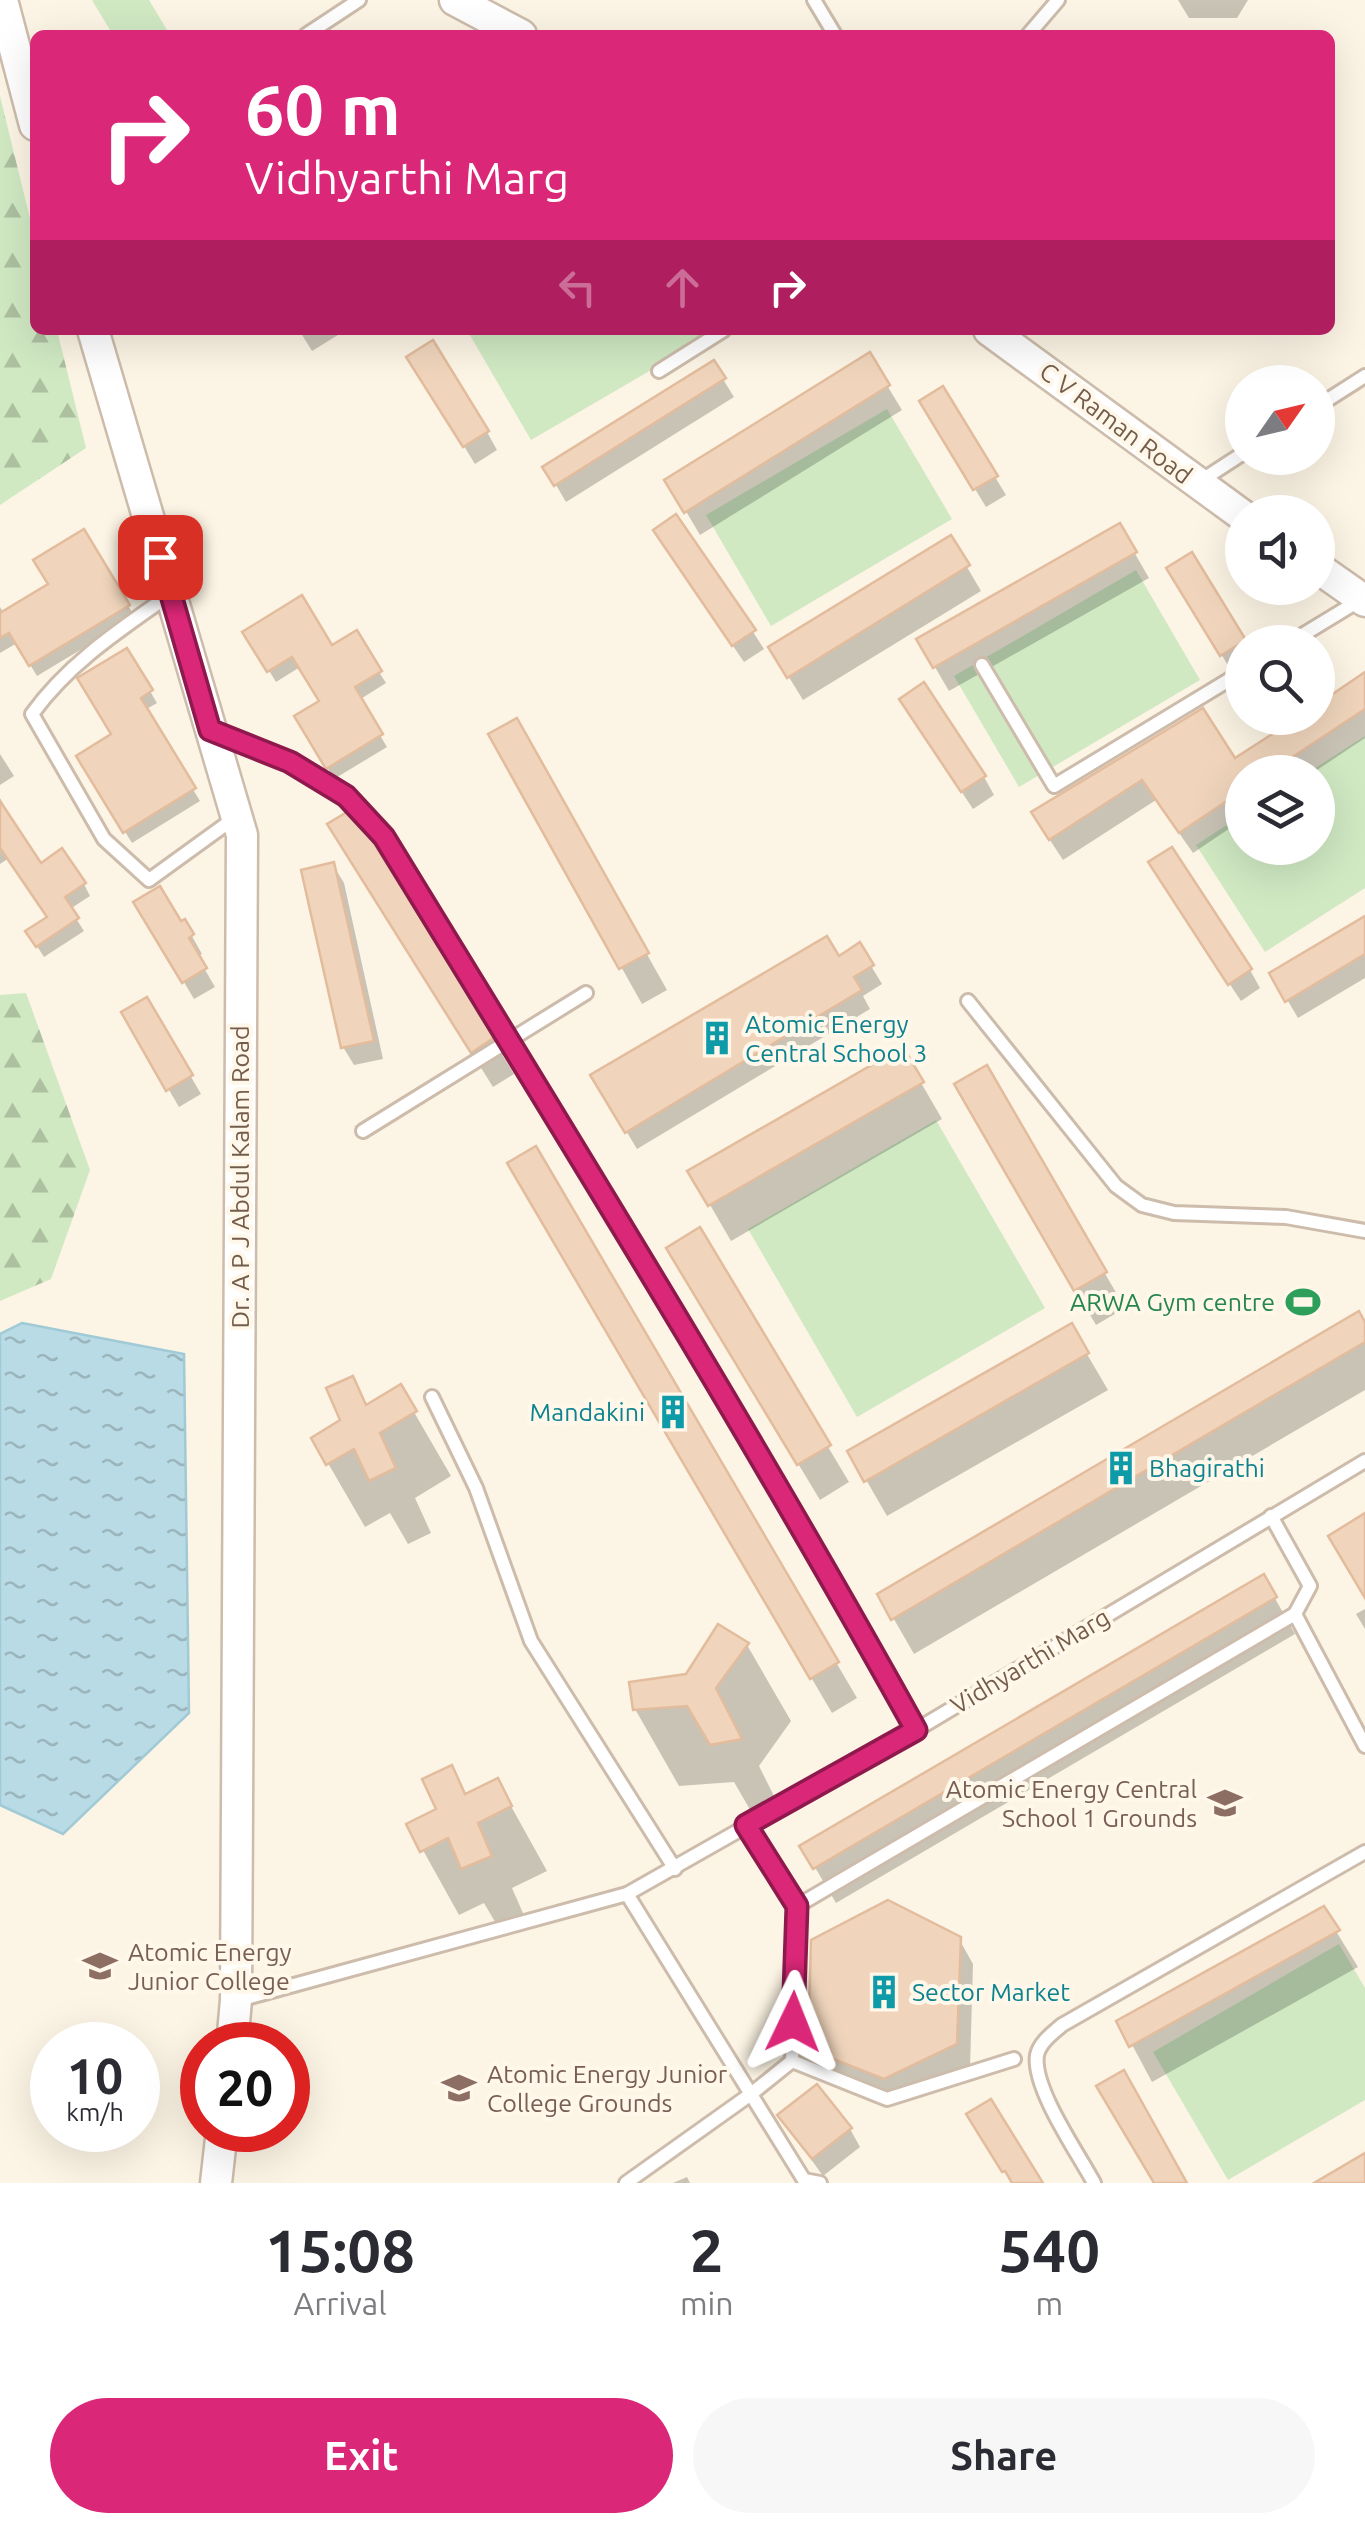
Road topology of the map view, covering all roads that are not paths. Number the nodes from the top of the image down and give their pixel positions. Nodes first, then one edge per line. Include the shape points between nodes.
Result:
1 (2, 0) edge
2 (359, 0) edge
3 (455, 0) edge
4 (814, 0) edge
5 (1058, 0) edge
6 (314, 30) edge
7 (511, 30) edge
8 (832, 30) edge
9 (1032, 30) edge
10 (30, 106) edge
11 (94, 335) edge
12 (716, 335) edge
13 (996, 335) edge
14 (1015, 335) edge
15 (1029, 358) junction
16 (659, 370) dead end
17 (1365, 376) edge
18 (1335, 395) edge
19 (1225, 465) edge
20 (1197, 483) junction
21 (1225, 503) edge
22 (1335, 580) edge
23 (170, 595) junction
24 (1364, 600) edge
25 (1320, 625) edge
26 (982, 665) dead end
27 (1225, 682) edge
28 (210, 730) junction
29 (236, 817) junction
30 (586, 994) dead end
31 (968, 1001) dead end
32 (509, 1041) junction
33 (363, 1131) dead end
34 (1365, 1232) edge
35 (432, 1397) dead end
36 (1365, 1461) edge
37 (1271, 1516) junction
38 (1294, 1614) junction
39 (916, 1730) junction
40 (1365, 1746) edge
41 (746, 1825) junction
42 (1365, 1852) edge
43 (675, 1869) junction
44 (627, 1894) junction
45 (797, 1906) junction
46 (236, 2000) junction
47 (234, 2022) edge
48 (1014, 2059) dead end
49 (792, 2061) junction
50 (751, 2094) junction
51 (220, 2152) edge
52 (804, 2182) edge
53 (216, 2183) edge
54 (626, 2183) edge
55 (820, 2183) edge
56 (1094, 2183) edge

1 - 10 street
2 - 6 lane
3 - 7 street
4 - 8 lane
5 - 9 lane
11 - 23 street, Dr. A P J Abdul Kalam Road
12 - 16 lane
13 - 15 street, C V Raman Road
14 - 15 lane
15 - 20 street, C V Raman Road
17 - 18 lane
19 - 20 lane
20 - 21 street, C V Raman Road
22 - 24 street
23 - 28 street, Dr. A P J Abdul Kalam Road
23 - 29 lane via 97,646 32,714 104,838 148,880
24 - 25 lane
26 - 27 lane via 1054,786
28 - 29 street, Dr. A P J Abdul Kalam Road
28 - 32 lane via 290,762 346,796 384,837
29 - 46 street, Dr. A P J Abdul Kalam Road via 242,835
30 - 32 lane
31 - 34 lane via 1116,1186 1142,1206 1286,1217
32 - 33 lane
32 - 39 lane
35 - 43 lane via 476,1488 531,1641
36 - 37 lane, Vidhyarthi Marg
37 - 38 lane via 1310,1586
37 - 39 lane, Vidhyarthi Marg
38 - 40 lane
38 - 45 lane
39 - 41 lane, Vidhyarthi Marg
41 - 43 lane, Vidhyarthi Marg
41 - 45 lane
42 - 56 lane via 1046,2039 1037,2054 1040,2083
43 - 44 lane, Vidhyarthi Marg
44 - 46 lane, Vidhyarthi Marg
44 - 50 lane
45 - 49 lane
46 - 47 street, Dr. A P J Abdul Kalam Road
48 - 49 lane via 887,2099
49 - 50 lane
50 - 52 lane
50 - 54 lane
51 - 53 street
52 - 55 lane

